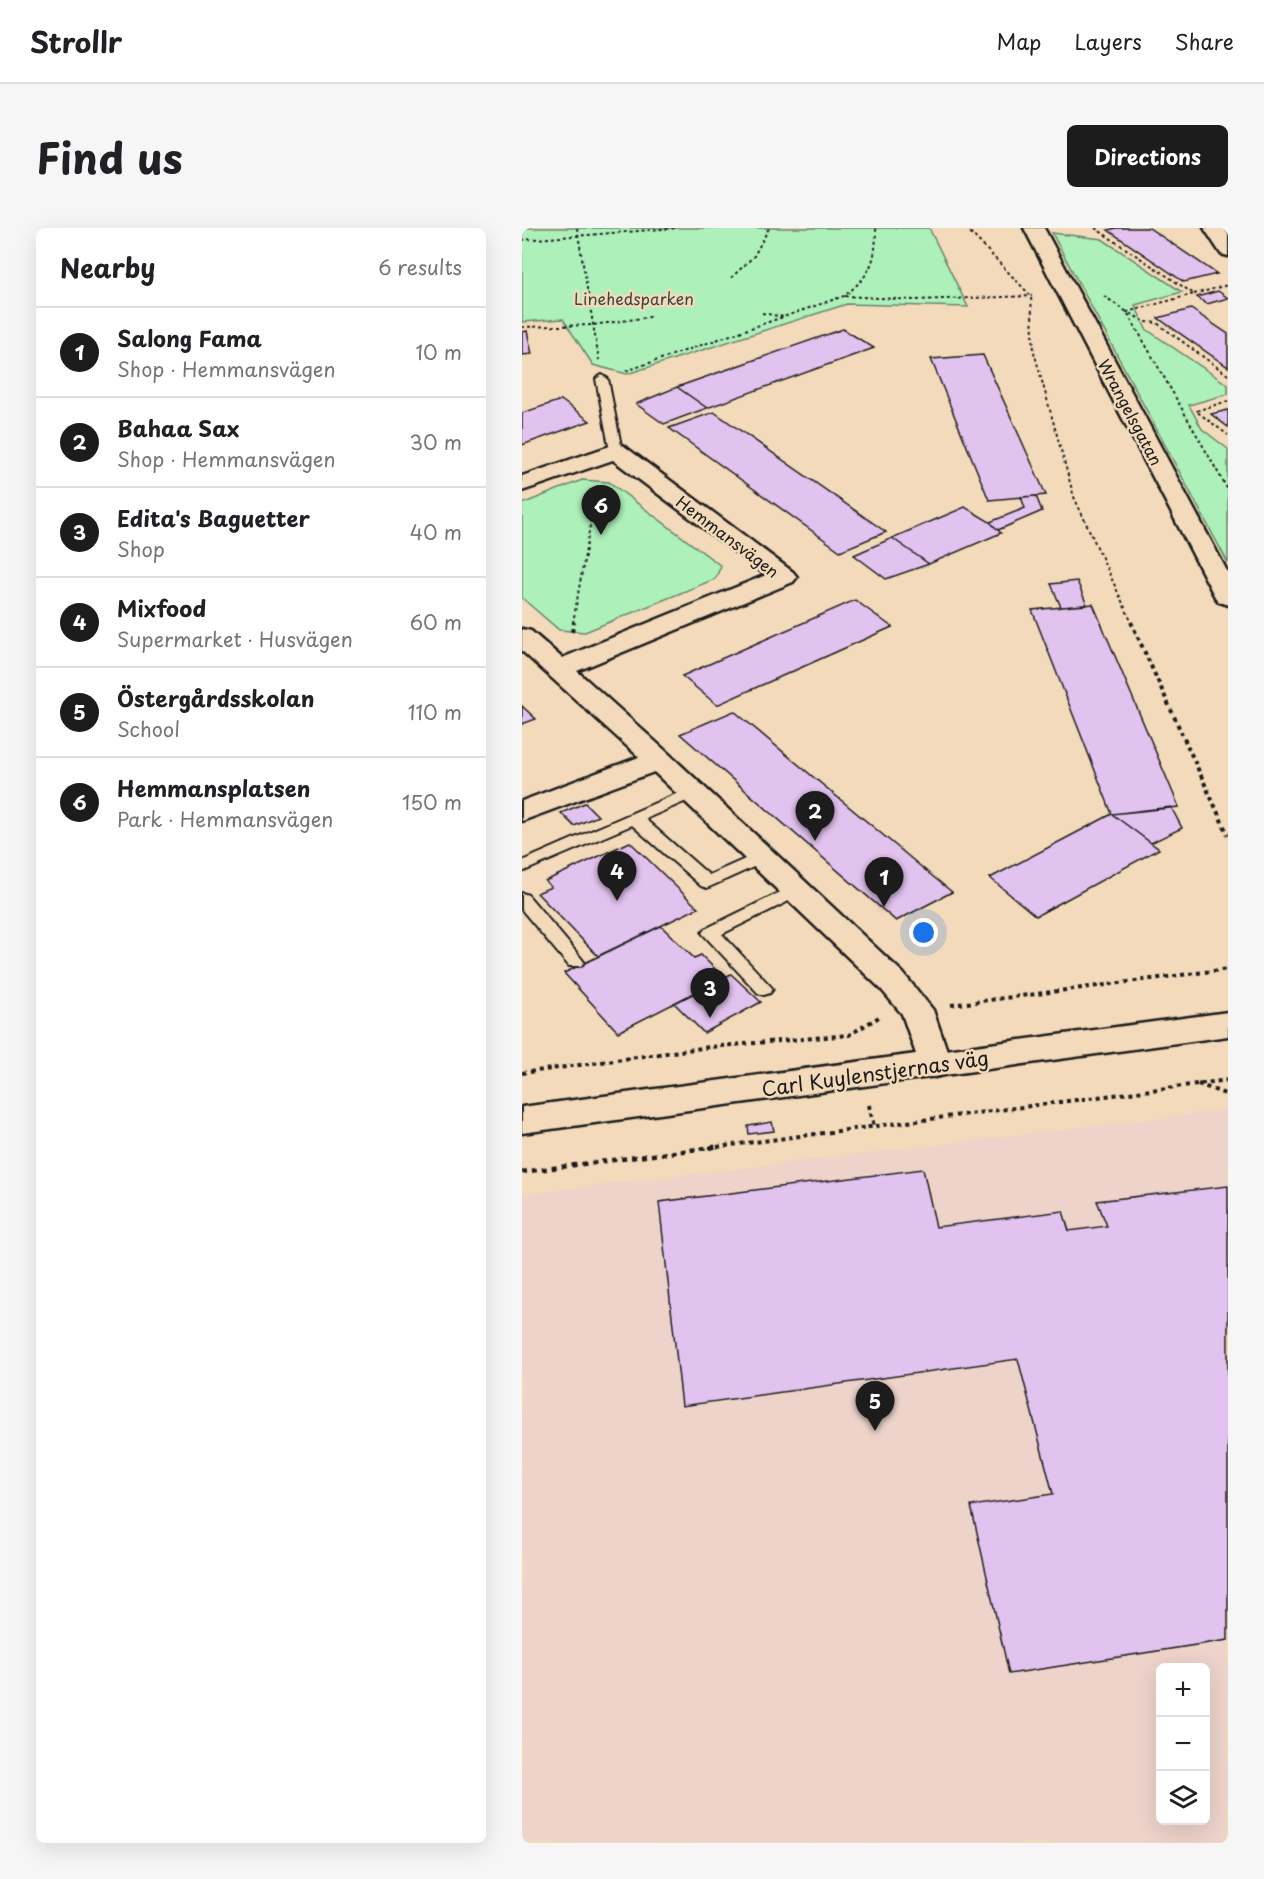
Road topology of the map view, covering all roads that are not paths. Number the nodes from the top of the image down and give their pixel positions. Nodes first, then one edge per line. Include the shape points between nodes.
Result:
1 (1034, 228) edge
2 (1214, 228) edge
3 (1228, 250) edge
4 (602, 379) road end
5 (616, 451) junction
6 (522, 484) edge
7 (1228, 597) edge
8 (522, 637) edge
9 (558, 669) junction
10 (658, 760) junction
11 (692, 792) junction
12 (522, 812) edge
13 (633, 817) junction
14 (763, 856) junction
15 (522, 867) edge
16 (797, 890) junction
17 (522, 899) edge
18 (575, 962) dead end
19 (764, 989) dead end
20 (1228, 1024) edge
21 (935, 1065) junction
22 (522, 1120) edge

1 - 7 street, Wrangelsgatan
2 - 3 street
4 - 5 lane
5 - 6 street
5 - 9 street, Hemmansvägen via 784,578
8 - 9 street
9 - 10 street
10 - 11 street
10 - 12 street
11 - 13 lane
11 - 14 street
13 - 14 lane via 707,882
13 - 15 lane
14 - 16 street
16 - 19 lane via 711,933
16 - 21 street via 917,1010
17 - 18 lane
20 - 21 street, Carl Kuylenstjernas väg
21 - 22 street, Carl Kuylenstjernas väg

